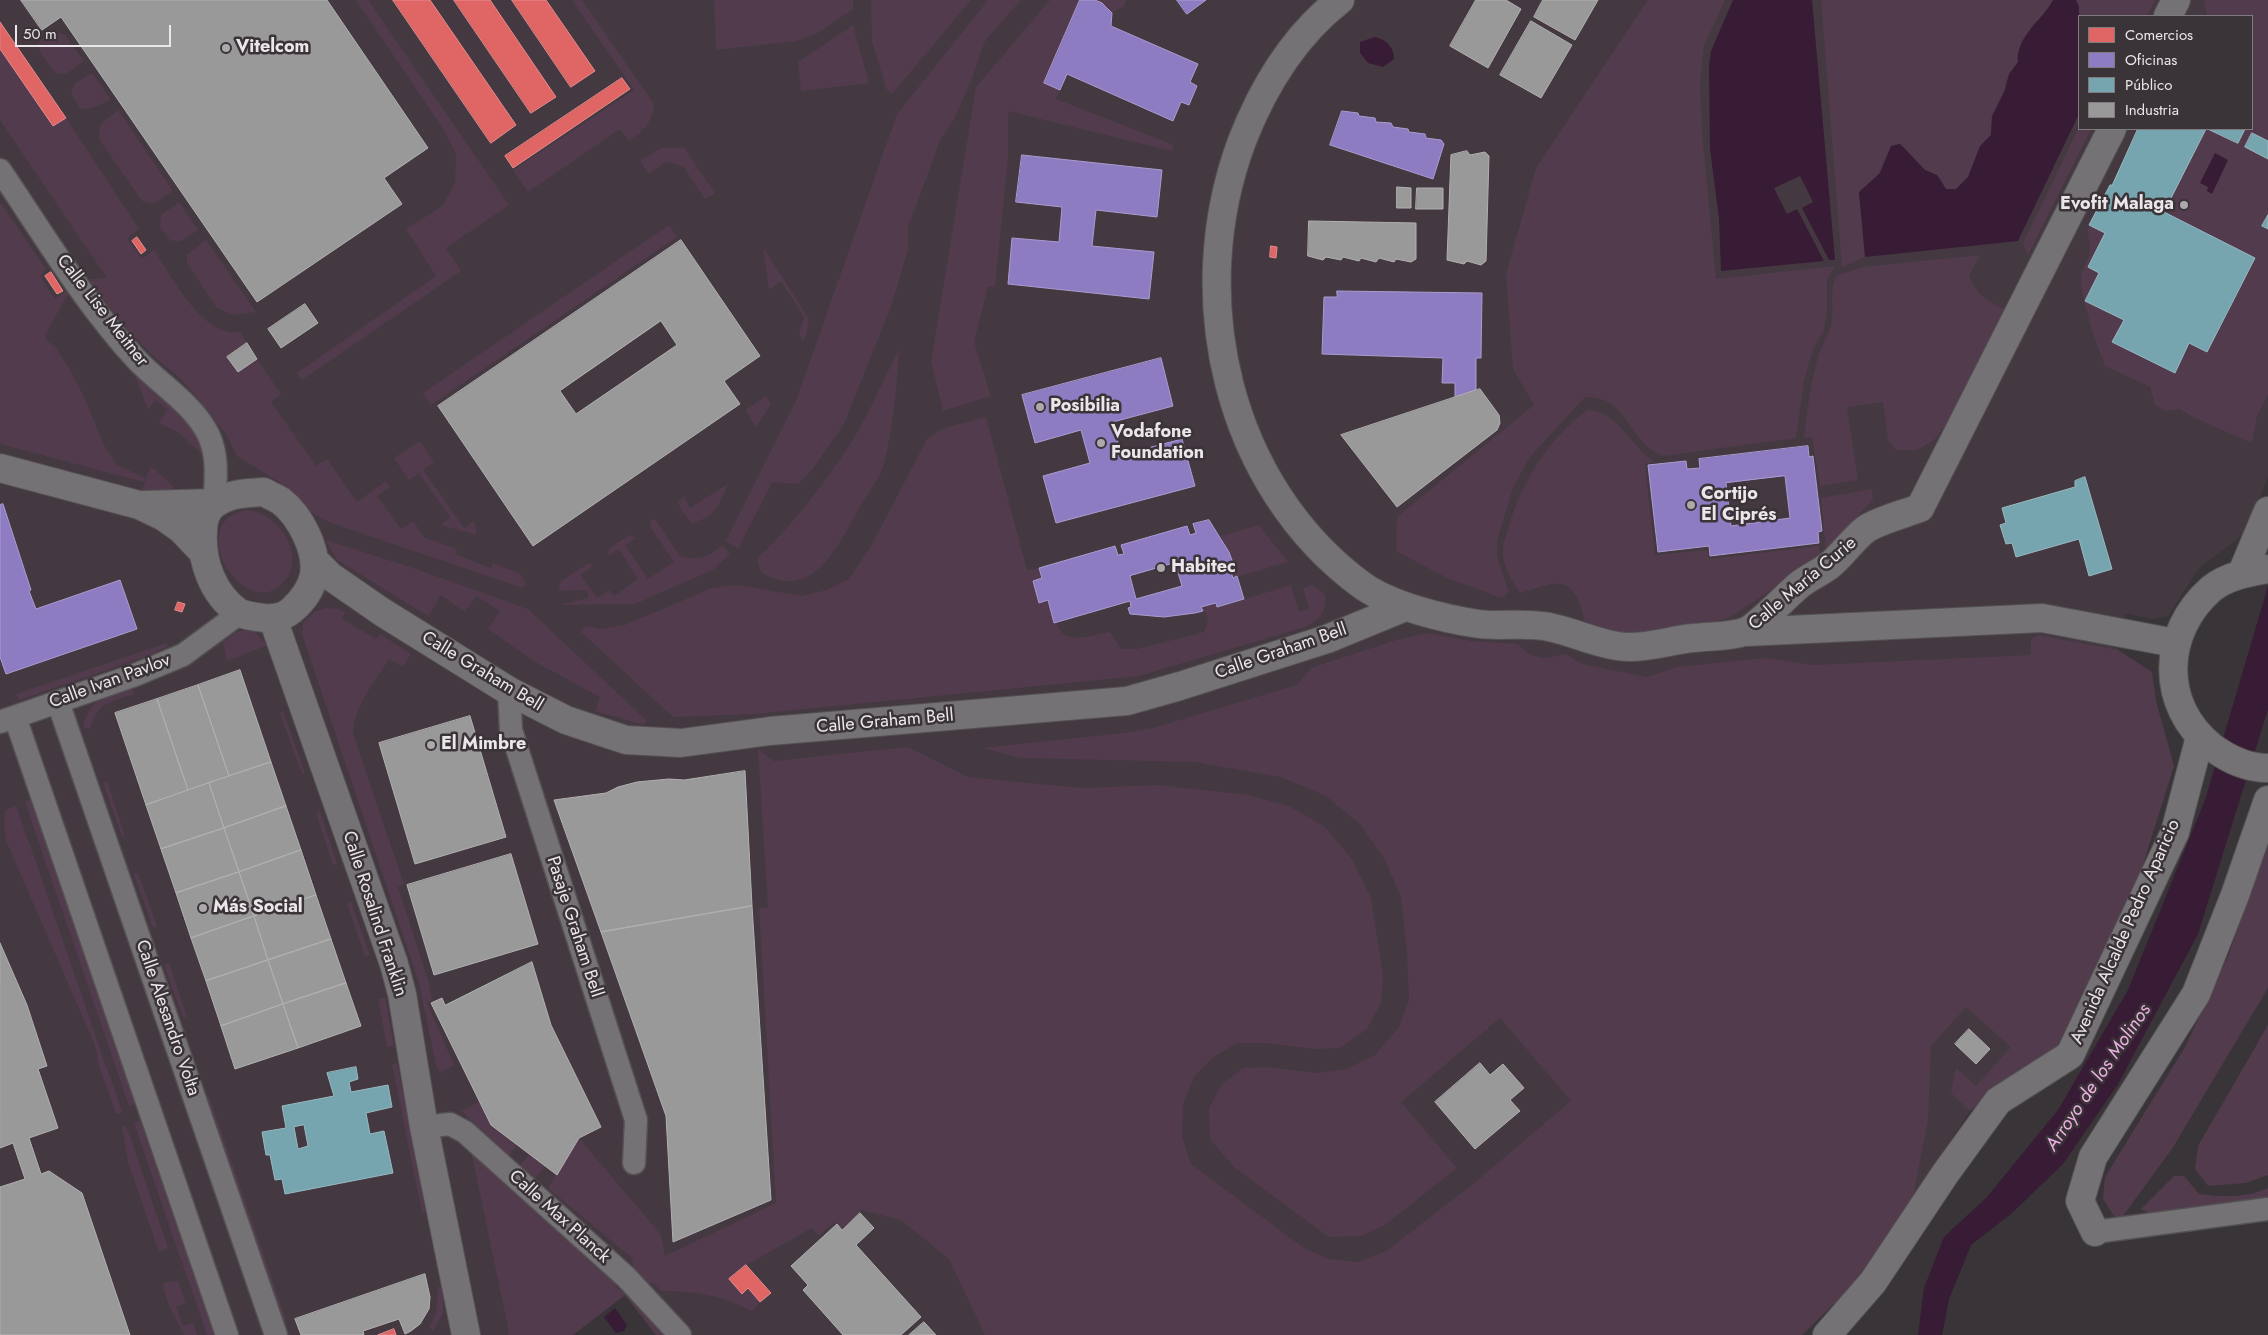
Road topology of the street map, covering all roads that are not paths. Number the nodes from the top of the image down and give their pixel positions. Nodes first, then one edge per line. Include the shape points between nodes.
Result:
1 (1340, 0) edge
2 (2176, 0) edge
3 (2168, 15) edge
4 (2111, 130) edge
5 (0, 170) edge
6 (0, 468) edge
7 (216, 503) junction
8 (139, 505) junction
9 (2268, 511) edge
10 (202, 550) junction
11 (314, 560) junction
12 (2255, 571) edge
13 (303, 600) junction
14 (1405, 607) junction
15 (382, 612) junction
16 (240, 613) junction
17 (273, 619) junction
18 (1746, 632) junction
19 (2176, 643) junction
20 (509, 691) junction
21 (58, 702) junction
22 (8, 720) edge
23 (2200, 737) junction
24 (2268, 768) edge
25 (2268, 800) edge
26 (424, 1127) junction
27 (634, 1163) dead end
28 (2268, 1209) edge
29 (2095, 1232) joint
30 (1827, 1334) edge
31 (227, 1335) edge
32 (276, 1335) edge
33 (466, 1335) edge
34 (680, 1335) edge

1 - 14 street, Calle María Curie via 1319,16 1282,62 1254,110 1232,167 1215,275 1218,326 1239,415 1272,485 1311,541 1365,587
2 - 3 street
4 - 18 street, Calle María Curie via 1920,508 1867,528 1829,566 1802,582
5 - 7 street, Calle Lise Meitner via 98,312 136,359 192,411 208,434 216,456
6 - 8 street
7 - 8 street
7 - 10 street via 203,521
7 - 11 street via 237,494 264,492 280,501 304,533
8 - 10 street via 181,528
9 - 12 street
10 - 16 street via 217,588
11 - 13 street via 314,575
11 - 15 street, Calle Graham Bell via 330,576
12 - 19 street via 2212,588 2189,612
13 - 15 street, Calle Graham Bell via 328,595
13 - 17 street via 288,614
14 - 18 street, Calle María Curie via 1479,624 1545,626 1627,648
14 - 20 street, Calle Graham Bell via 1326,639 1127,701 770,731 681,743 626,740 566,720
15 - 20 street, Calle Graham Bell
16 - 17 street
16 - 21 street, Calle Ivan Pavlov via 183,655
17 - 26 street, Calle Rosalind Franklin via 394,964
18 - 19 street via 2042,618
19 - 23 street via 2173,676 2181,709
20 - 27 street, Pasaje Graham Bell via 511,730 636,1120
21 - 22 street, Calle Ivan Pavlov
21 - 32 street, Calle Alesandro Volta
22 - 31 street
23 - 24 street via 2226,757 2257,768
23 - 30 street, Avenida Alcalde Pedro Aparicio via 2175,832 2070,1055 1998,1101 1873,1282
25 - 29 street via 2196,994 2093,1157 2080,1201
26 - 33 street, Calle Rosalind Franklin
26 - 34 street, Calle Max Planck via 450,1124 465,1132 626,1277
28 - 29 street

